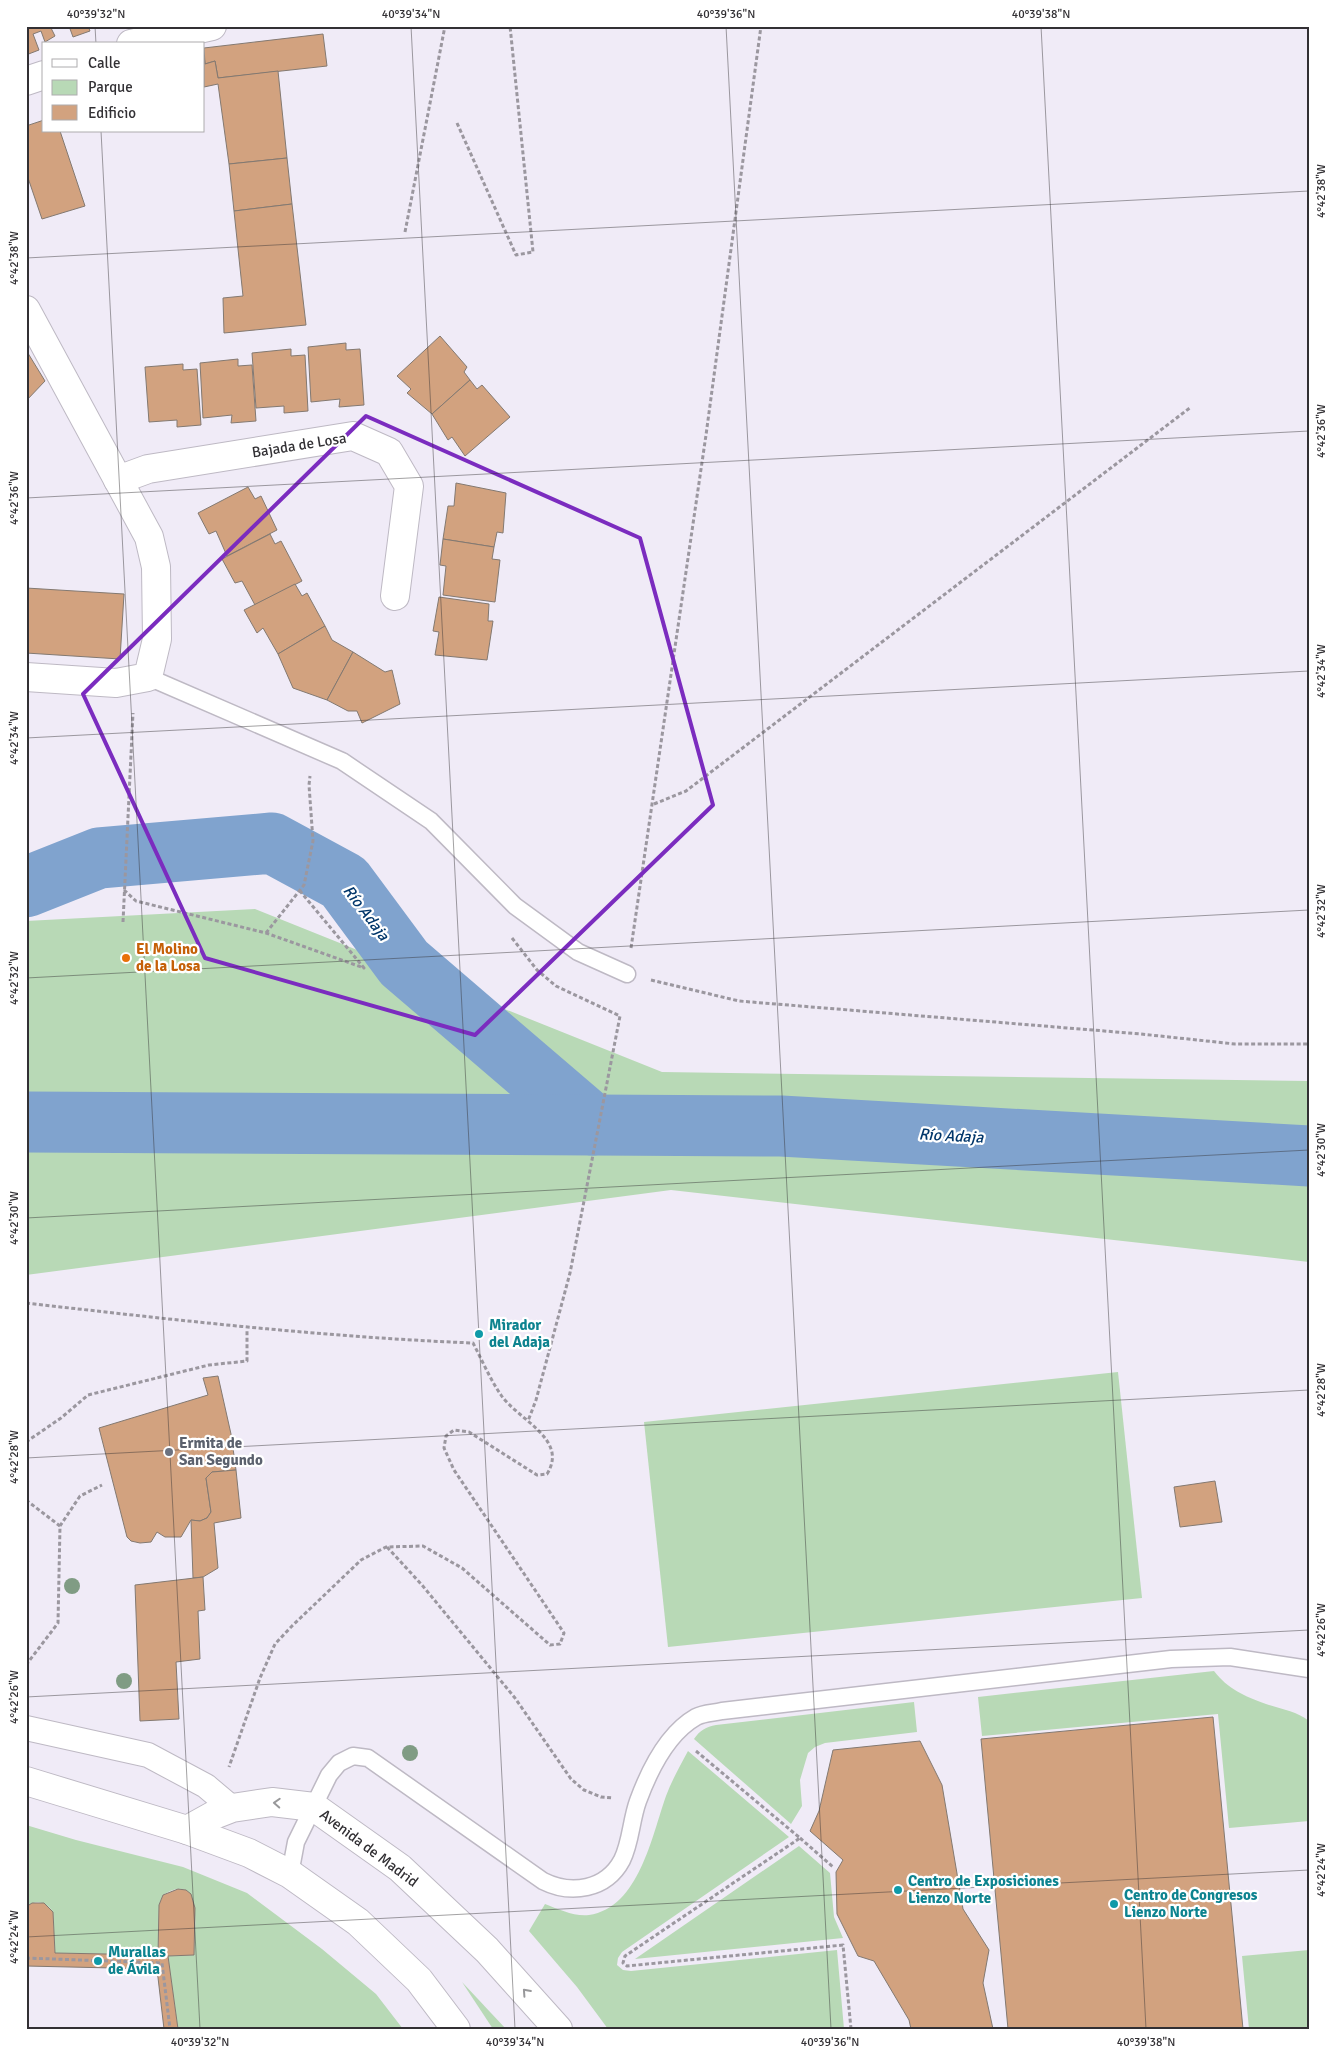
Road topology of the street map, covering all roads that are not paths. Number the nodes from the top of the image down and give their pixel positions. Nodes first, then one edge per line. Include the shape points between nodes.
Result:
1 (212, 26) edge
2 (140, 42) edge
3 (42, 75) edge
4 (26, 81) edge
5 (26, 310) edge
6 (118, 480) junction
7 (395, 596) dead end
8 (141, 678) junction
9 (30, 682) edge
10 (627, 974) road end
11 (1309, 1668) edge
12 (26, 1728) edge
13 (26, 1781) edge
14 (223, 1801) junction
15 (314, 1807) junction
16 (187, 1830) junction
17 (290, 1874) junction
18 (456, 2029) edge
19 (558, 2029) edge

1 - 2 main road
3 - 4 main road
5 - 6 main road
6 - 7 main road, Bajada de Losa via 148,469 354,436 390,452 409,486
6 - 8 main road via 149,537 156,567 157,639
8 - 9 main road via 116,683
8 - 10 lane via 342,761 431,821 515,906 578,952
11 - 15 lane via 1230,1657 1171,1659 697,1716 675,1733 654,1767 638,1800 622,1859 615,1871 603,1881 578,1889 560,1888 543,1881 368,1758 353,1756 338,1763
12 - 14 street via 148,1755 206,1786
13 - 16 main road
15 -> 14 main road, Avenida de Madrid
14 - 16 main road, Avenida de Madrid via 214,1815
15 - 17 lane via 296,1842
19 -> 15 main road, Avenida de Madrid via 487,1950 400,1868
16 - 17 main road via 248,1853
17 - 18 main road via 358,1922 419,1980

